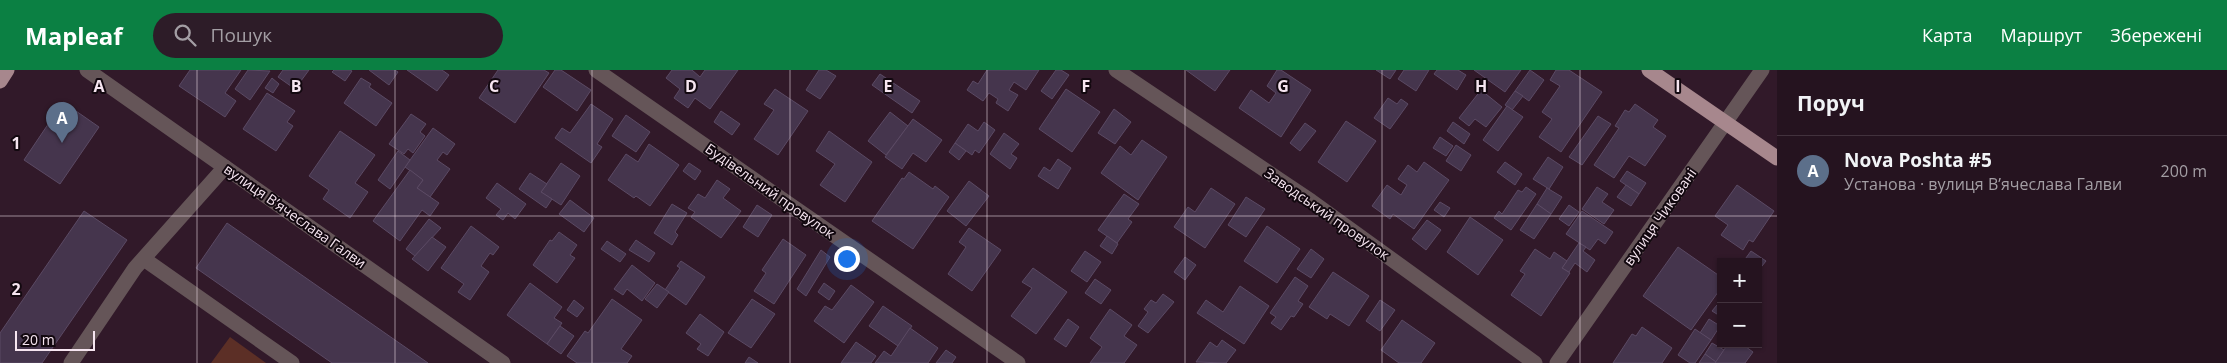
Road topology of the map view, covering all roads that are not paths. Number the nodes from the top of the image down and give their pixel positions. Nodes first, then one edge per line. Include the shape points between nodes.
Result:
1 (7, 70) edge
2 (87, 70) edge
3 (596, 70) edge
4 (1116, 70) edge
5 (1650, 70) edge
6 (1762, 70) edge
7 (0, 81) edge
8 (1726, 124) junction
9 (1777, 158) edge
10 (225, 167) junction
11 (144, 259) junction
12 (71, 363) edge
13 (292, 363) edge
14 (503, 363) edge
15 (1018, 363) edge
16 (1535, 363) edge
17 (1557, 363) edge

1 - 7 main road
2 - 10 street, вулиця Вʼячеслава Галви
3 - 15 street, Будівельний провулок
4 - 16 street, Заводський провулок via 1311,201
5 - 8 main road
6 - 8 street, вулиця Чиковані
8 - 9 main road
8 - 17 street, вулиця Чиковані
10 - 11 street
10 - 14 street, вулиця Вʼячеслава Галви
11 - 12 street
11 - 13 street

